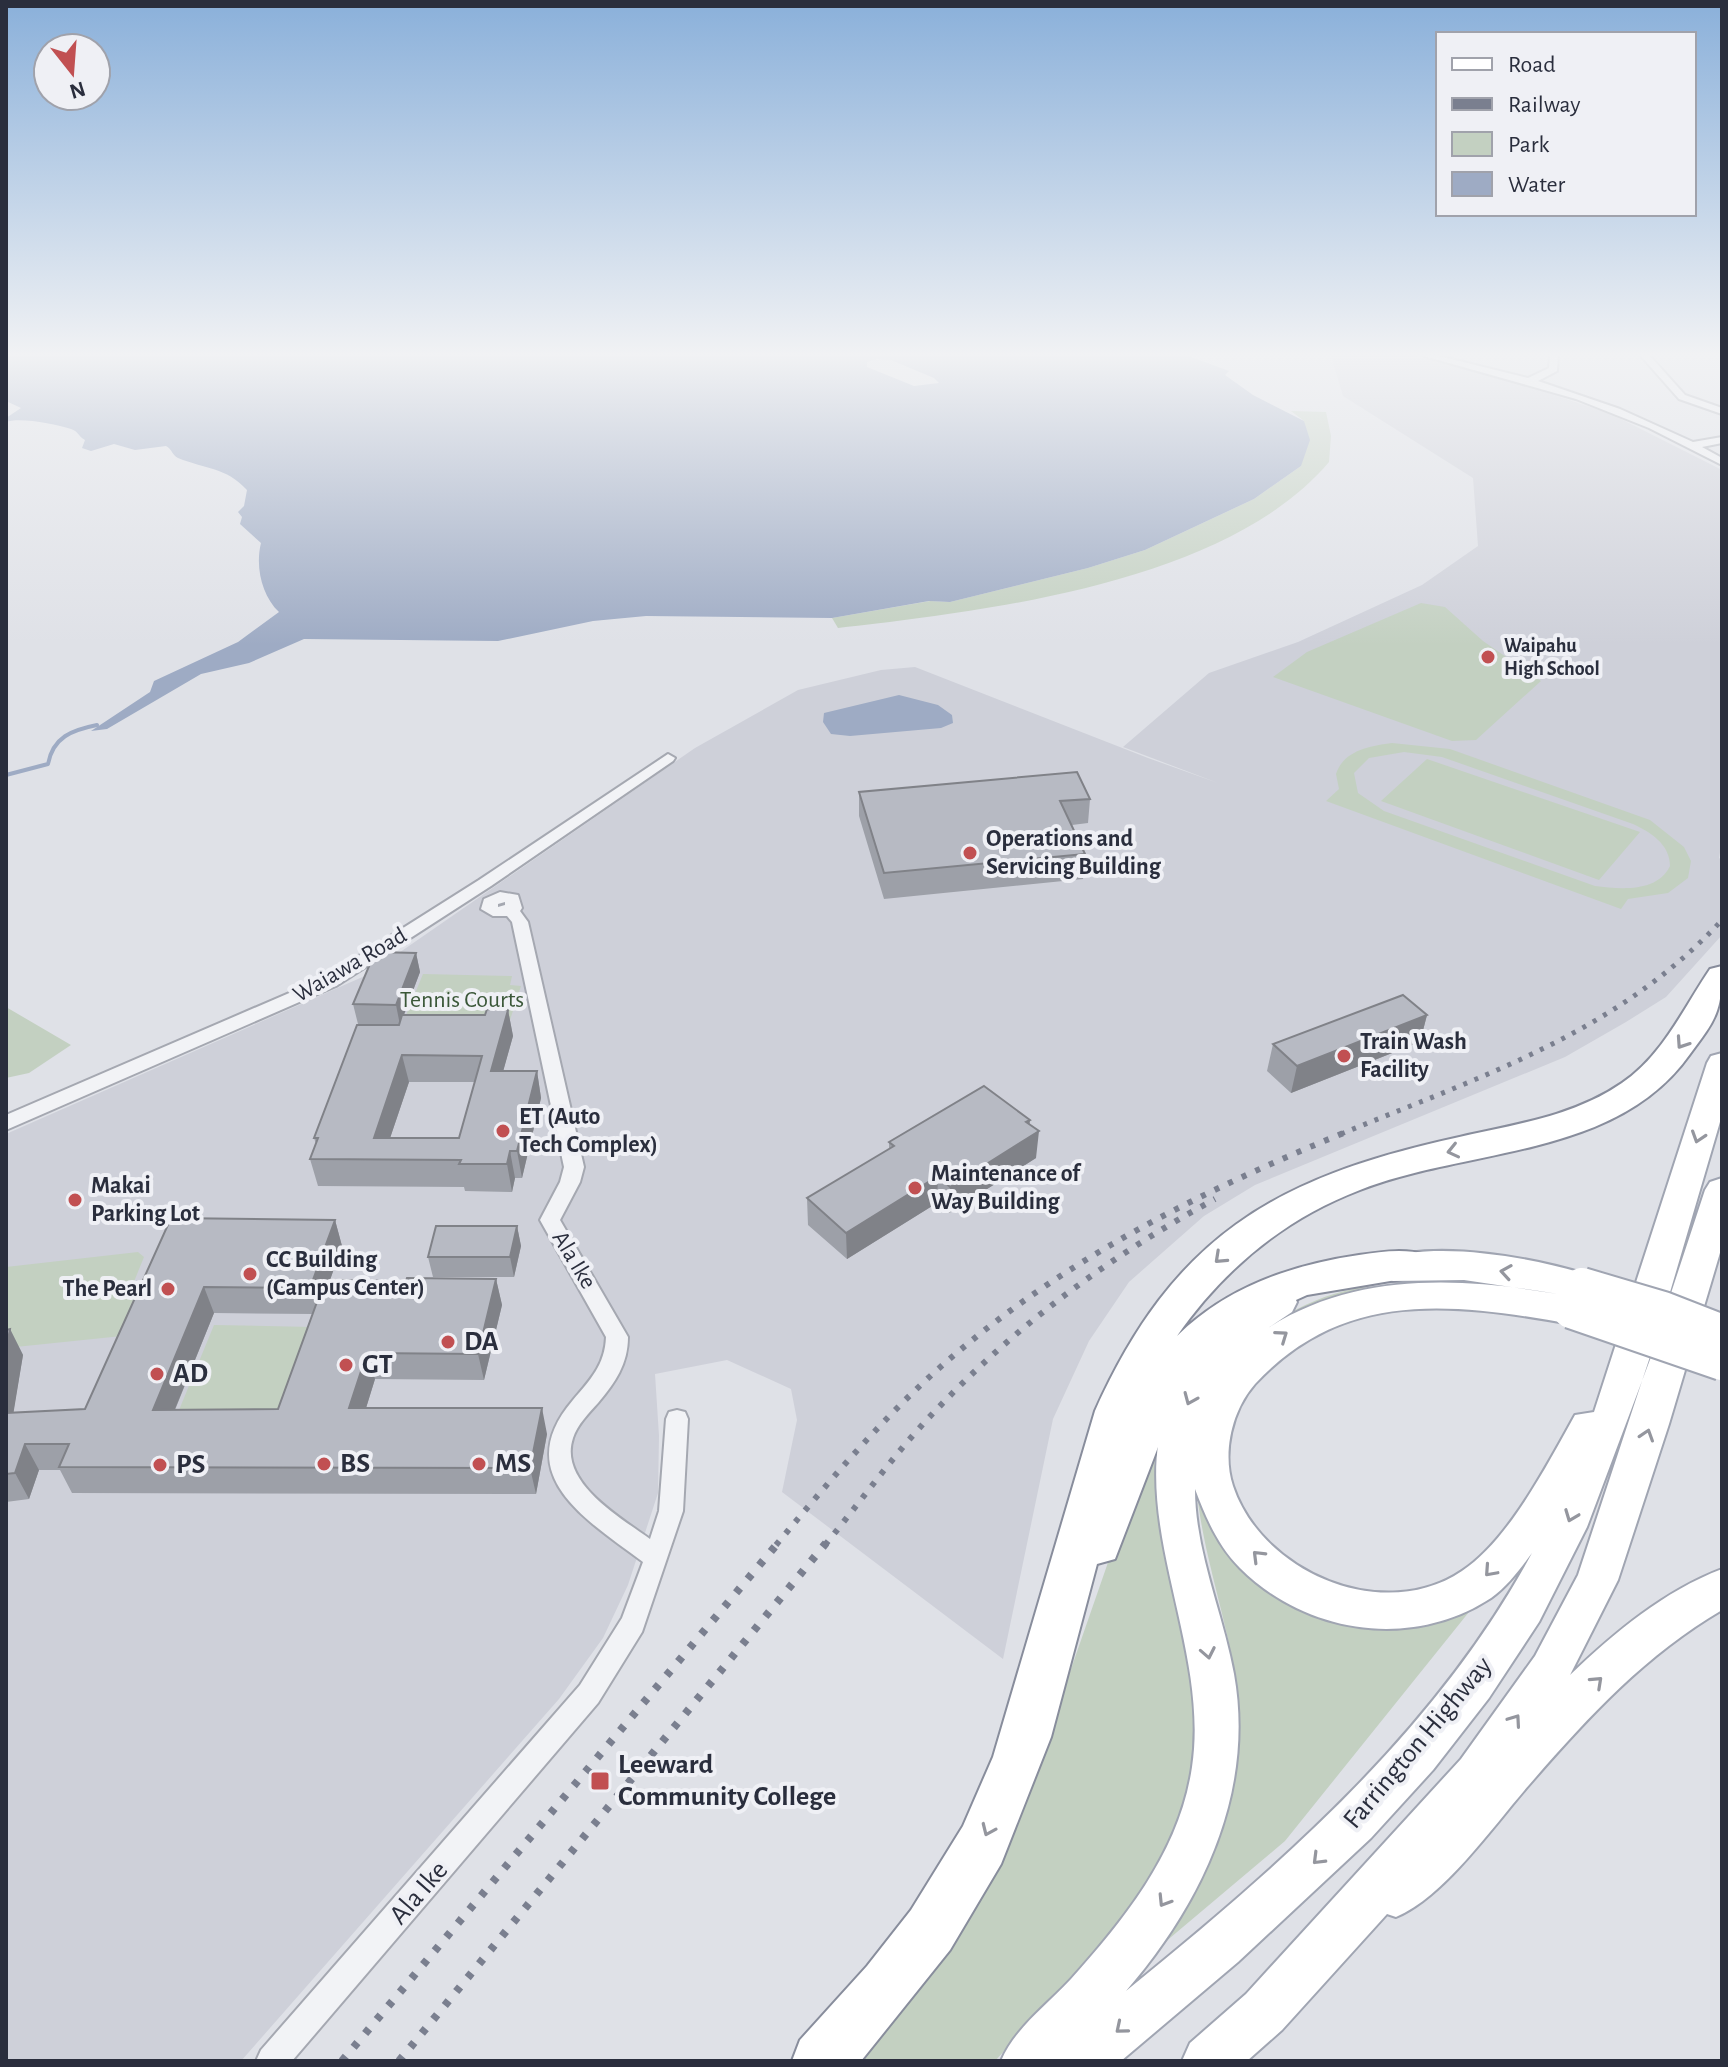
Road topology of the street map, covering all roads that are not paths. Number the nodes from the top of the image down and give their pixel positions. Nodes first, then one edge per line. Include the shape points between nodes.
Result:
1 (668, 758) dead end
2 (511, 910) dead end
3 (1722, 976) edge
4 (1722, 1063) edge
5 (6, 1123) edge
6 (1722, 1190) edge
7 (1412, 1265) junction
8 (1576, 1298) junction
9 (1722, 1333) edge
10 (1636, 1340) junction
11 (1722, 1362) edge
12 (677, 1419) dead end
13 (657, 1558) junction
14 (1722, 1588) edge
15 (1018, 1758) junction
16 (1264, 2012) junction
17 (272, 2061) edge
18 (821, 2061) edge
19 (1027, 2061) edge
20 (1081, 2061) edge
21 (1208, 2061) edge

1 - 5 street, Waiawa Road via 330,982
2 - 13 street, Ala Ike via 520,922 574,1167 550,1220 617,1337 617,1356 570,1421 558,1457 574,1492
3 -> 15 highway via 1672,1058 1633,1093 1550,1128 1383,1168 1296,1203 1231,1248 1173,1307 1131,1374 1117,1411
4 -> 10 main road, Farrington Highway
16 -> 6 main road via 1477,1775 1550,1670 1597,1580
8 -> 7 main road via 1490,1269
7 - 15 highway via 1365,1267 1275,1288 1210,1328 1172,1369 1149,1412
7 -> 19 main road via 1334,1280 1277,1303 1223,1345 1192,1392 1172,1476 1174,1511 1209,1657 1218,1726 1204,1819 1167,1898 1129,1951
8 - 9 main road, bridge via 1663,1310
10 -> 8 main road via 1572,1458 1480,1582 1461,1595 1415,1611 1382,1614 1351,1609 1297,1587 1235,1531 1213,1486 1209,1461 1216,1416 1245,1369 1283,1334 1340,1308 1395,1296
8 - 11 main road, bridge
10 -> 20 main road, Farrington Highway via 1566,1528 1504,1640 1443,1722 1314,1864
12 - 13 street, Ala Ike via 671,1511
13 - 17 street, Ala Ike via 633,1624 589,1694
16 -> 14 main road via 1428,1864 1526,1751 1627,1653 1681,1610
15 -> 18 highway via 964,1875 913,1953
16 - 21 main road

